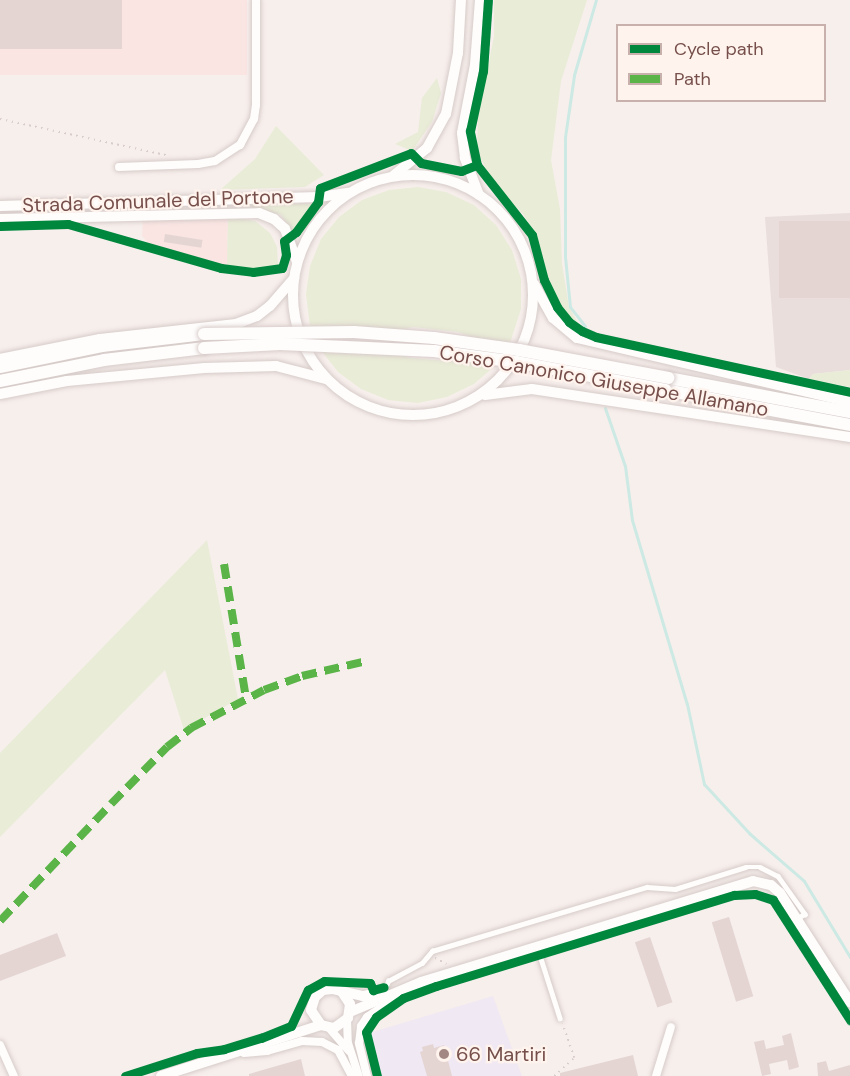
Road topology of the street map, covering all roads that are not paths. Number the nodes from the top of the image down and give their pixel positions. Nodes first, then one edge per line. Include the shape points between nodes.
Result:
1 (256, 0) edge
2 (461, 0) edge
3 (480, 0) edge
4 (119, 167) dead end
5 (392, 176) junction
6 (352, 193) junction
7 (479, 195) junction
8 (0, 206) edge
9 (0, 219) edge
10 (297, 263) junction
11 (531, 276) junction
12 (294, 277) junction
13 (0, 359) edge
14 (0, 367) edge
15 (327, 380) junction
16 (0, 381) edge
17 (667, 384) junction
18 (0, 394) edge
19 (481, 395) junction
20 (850, 402) edge
21 (850, 412) edge
22 (850, 425) edge
23 (850, 437) edge
24 (675, 889) junction
25 (679, 902) junction
26 (797, 919) junction
27 (537, 946) junction
28 (421, 982) junction
29 (384, 991) junction
30 (342, 992) junction
31 (850, 1002) edge
32 (311, 1010) junction
33 (349, 1015) junction
34 (560, 1017) road end
35 (325, 1026) junction
36 (671, 1027) dead end
37 (281, 1038) junction
38 (0, 1045) edge
39 (234, 1054) junction
40 (351, 1054) junction
41 (14, 1076) edge
42 (161, 1076) edge
43 (352, 1076) edge
44 (359, 1076) edge
45 (367, 1076) edge
46 (656, 1076) edge

1 - 4 street via 256,105 254,119 240,145 215,161
2 - 5 street via 458,53 446,114 427,148
3 - 7 street via 475,65 462,133 465,158
5 - 6 street
5 - 7 street via 442,178
6 - 8 street, Strada Comunale del Portone
6 - 10 street via 322,216
7 - 11 street via 492,204 513,230
9 - 10 street, Strada Comunale del Portone via 260,213 285,229
10 - 12 street
11 - 19 street via 532,309 521,349 500,381
11 - 20 street, Corso Canonico Giuseppe Allamano via 553,318 577,338
12 - 13 street via 270,306 236,324 100,339
12 - 15 street via 296,329
14 - 17 main road, Corso Canonico Giuseppe Allamano, bridge via 102,346 204,334 354,332 519,350
15 - 18 street via 276,366 204,368 77,380
15 - 19 street via 354,399 392,414 440,412
16 - 17 main road, Corso Canonico Giuseppe Allamano, bridge via 104,360 280,344 434,351
17 - 21 main road, Corso Canonico Giuseppe Allamano
17 - 22 main road, Corso Canonico Giuseppe Allamano
19 - 23 street, Corso Canonico Giuseppe Allamano via 532,389
24 - 25 lane
24 - 26 lane via 746,867 760,867 788,886 805,914
24 - 29 lane via 646,887 432,951 422,963 388,981
25 - 26 street via 741,883 758,882 775,888
25 - 27 street
26 - 31 street
27 - 28 street
27 - 34 lane
28 - 29 street
28 - 33 street
28 - 45 street via 367,1017 361,1026 359,1043
29 - 30 street via 363,996
30 - 32 street via 323,990 315,997
30 - 33 street via 350,1004
32 - 35 street
32 - 37 street via 301,1027
33 - 35 street via 342,1024
33 - 40 street
35 - 37 street
35 - 40 street
36 - 46 street
37 - 39 street
38 - 41 street
39 - 42 street
39 - 43 street via 302,1041 322,1042 338,1050
40 - 44 street

